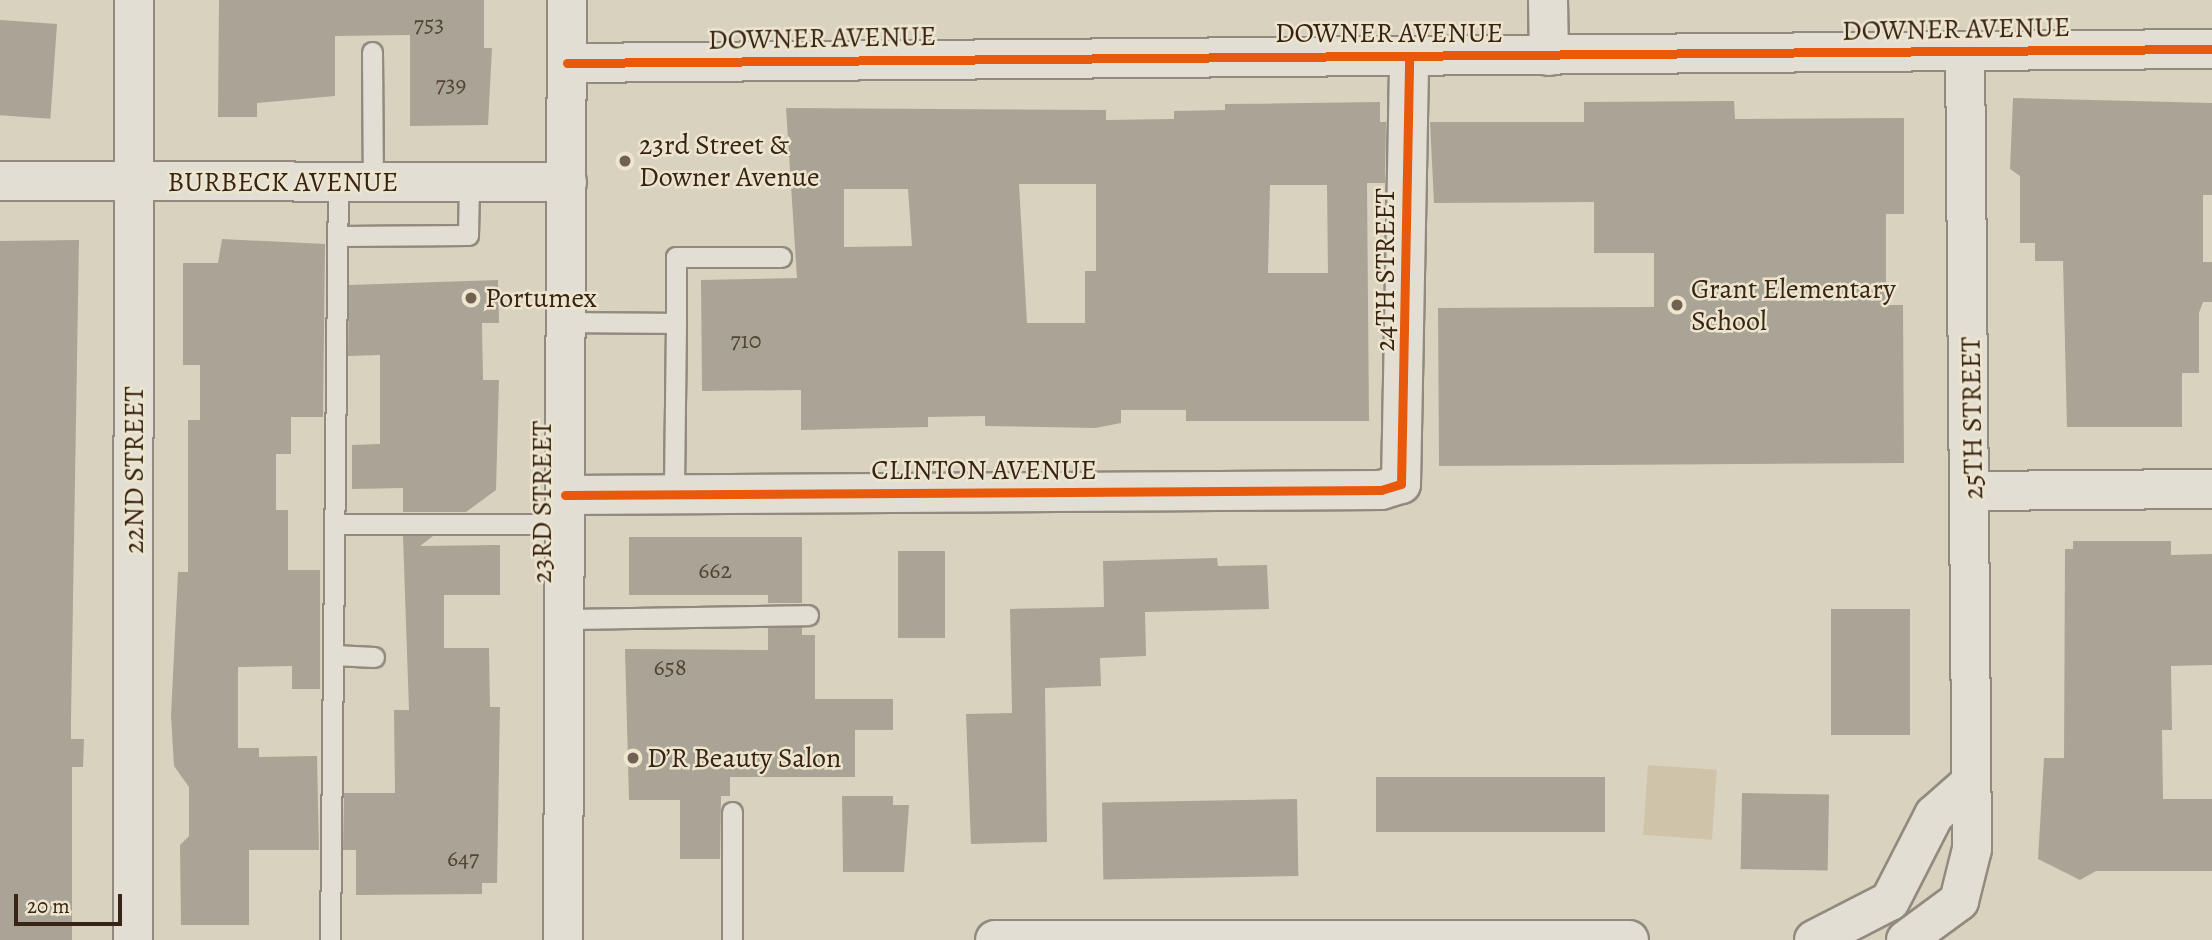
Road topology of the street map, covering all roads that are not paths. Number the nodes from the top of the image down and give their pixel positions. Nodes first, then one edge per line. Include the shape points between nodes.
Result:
1 (134, 0) edge
2 (568, 0) edge
3 (1548, 0) edge
4 (2212, 50) edge
5 (1965, 51) junction
6 (372, 52) dead end
7 (1409, 55) junction
8 (1549, 55) junction
9 (567, 63) junction
10 (0, 181) edge
11 (134, 181) junction
12 (355, 181) junction
13 (567, 182) junction
14 (469, 183) junction
15 (340, 236) junction
16 (781, 257) dead end
17 (566, 322) junction
18 (676, 323) junction
19 (1401, 484) joint
20 (2212, 489) edge
21 (1973, 491) junction
22 (674, 495) junction
23 (565, 510) junction
24 (335, 524) junction
25 (808, 615) dead end
26 (564, 619) junction
27 (334, 655) junction
28 (374, 657) dead end
29 (1968, 785) junction
30 (732, 812) dead end
31 (133, 940) edge
32 (330, 940) edge
33 (563, 940) edge
34 (732, 940) edge
35 (995, 940) edge
36 (1629, 940) edge
37 (1814, 940) edge
38 (1906, 940) edge

1 - 11 street, 22ND STREET
2 - 9 street, 23RD STREET
3 - 8 street
4 - 5 street, DOWNER AVENUE
5 - 8 street, DOWNER AVENUE
5 - 21 street, 25TH STREET
6 - 12 lane
7 - 8 street, DOWNER AVENUE
7 - 9 street, DOWNER AVENUE
7 - 19 street, 24TH STREET
9 - 13 street, 23RD STREET
10 - 11 street, BURBECK AVENUE
11 - 12 street, BURBECK AVENUE
11 - 31 street, 22ND STREET
12 - 14 street, BURBECK AVENUE
12 - 15 lane
13 - 14 street, BURBECK AVENUE
13 - 17 street, 23RD STREET
14 - 15 lane via 468,235
15 - 24 lane
16 - 18 lane via 676,257
17 - 18 lane
17 - 23 street, 23RD STREET
18 - 22 lane
19 - 22 street, CLINTON AVENUE via 1381,490
20 - 21 street
21 - 29 street, 25TH STREET via 1975,701
22 - 23 street, CLINTON AVENUE
23 - 24 lane
23 - 26 street, 23RD STREET
24 - 27 lane
25 - 26 lane
26 - 33 street, 23RD STREET
27 - 28 lane
27 - 32 lane
29 - 37 street via 1934,815 1889,901
29 - 38 street, 25TH STREET via 1972,849 1959,901
30 - 34 lane
35 - 36 street

